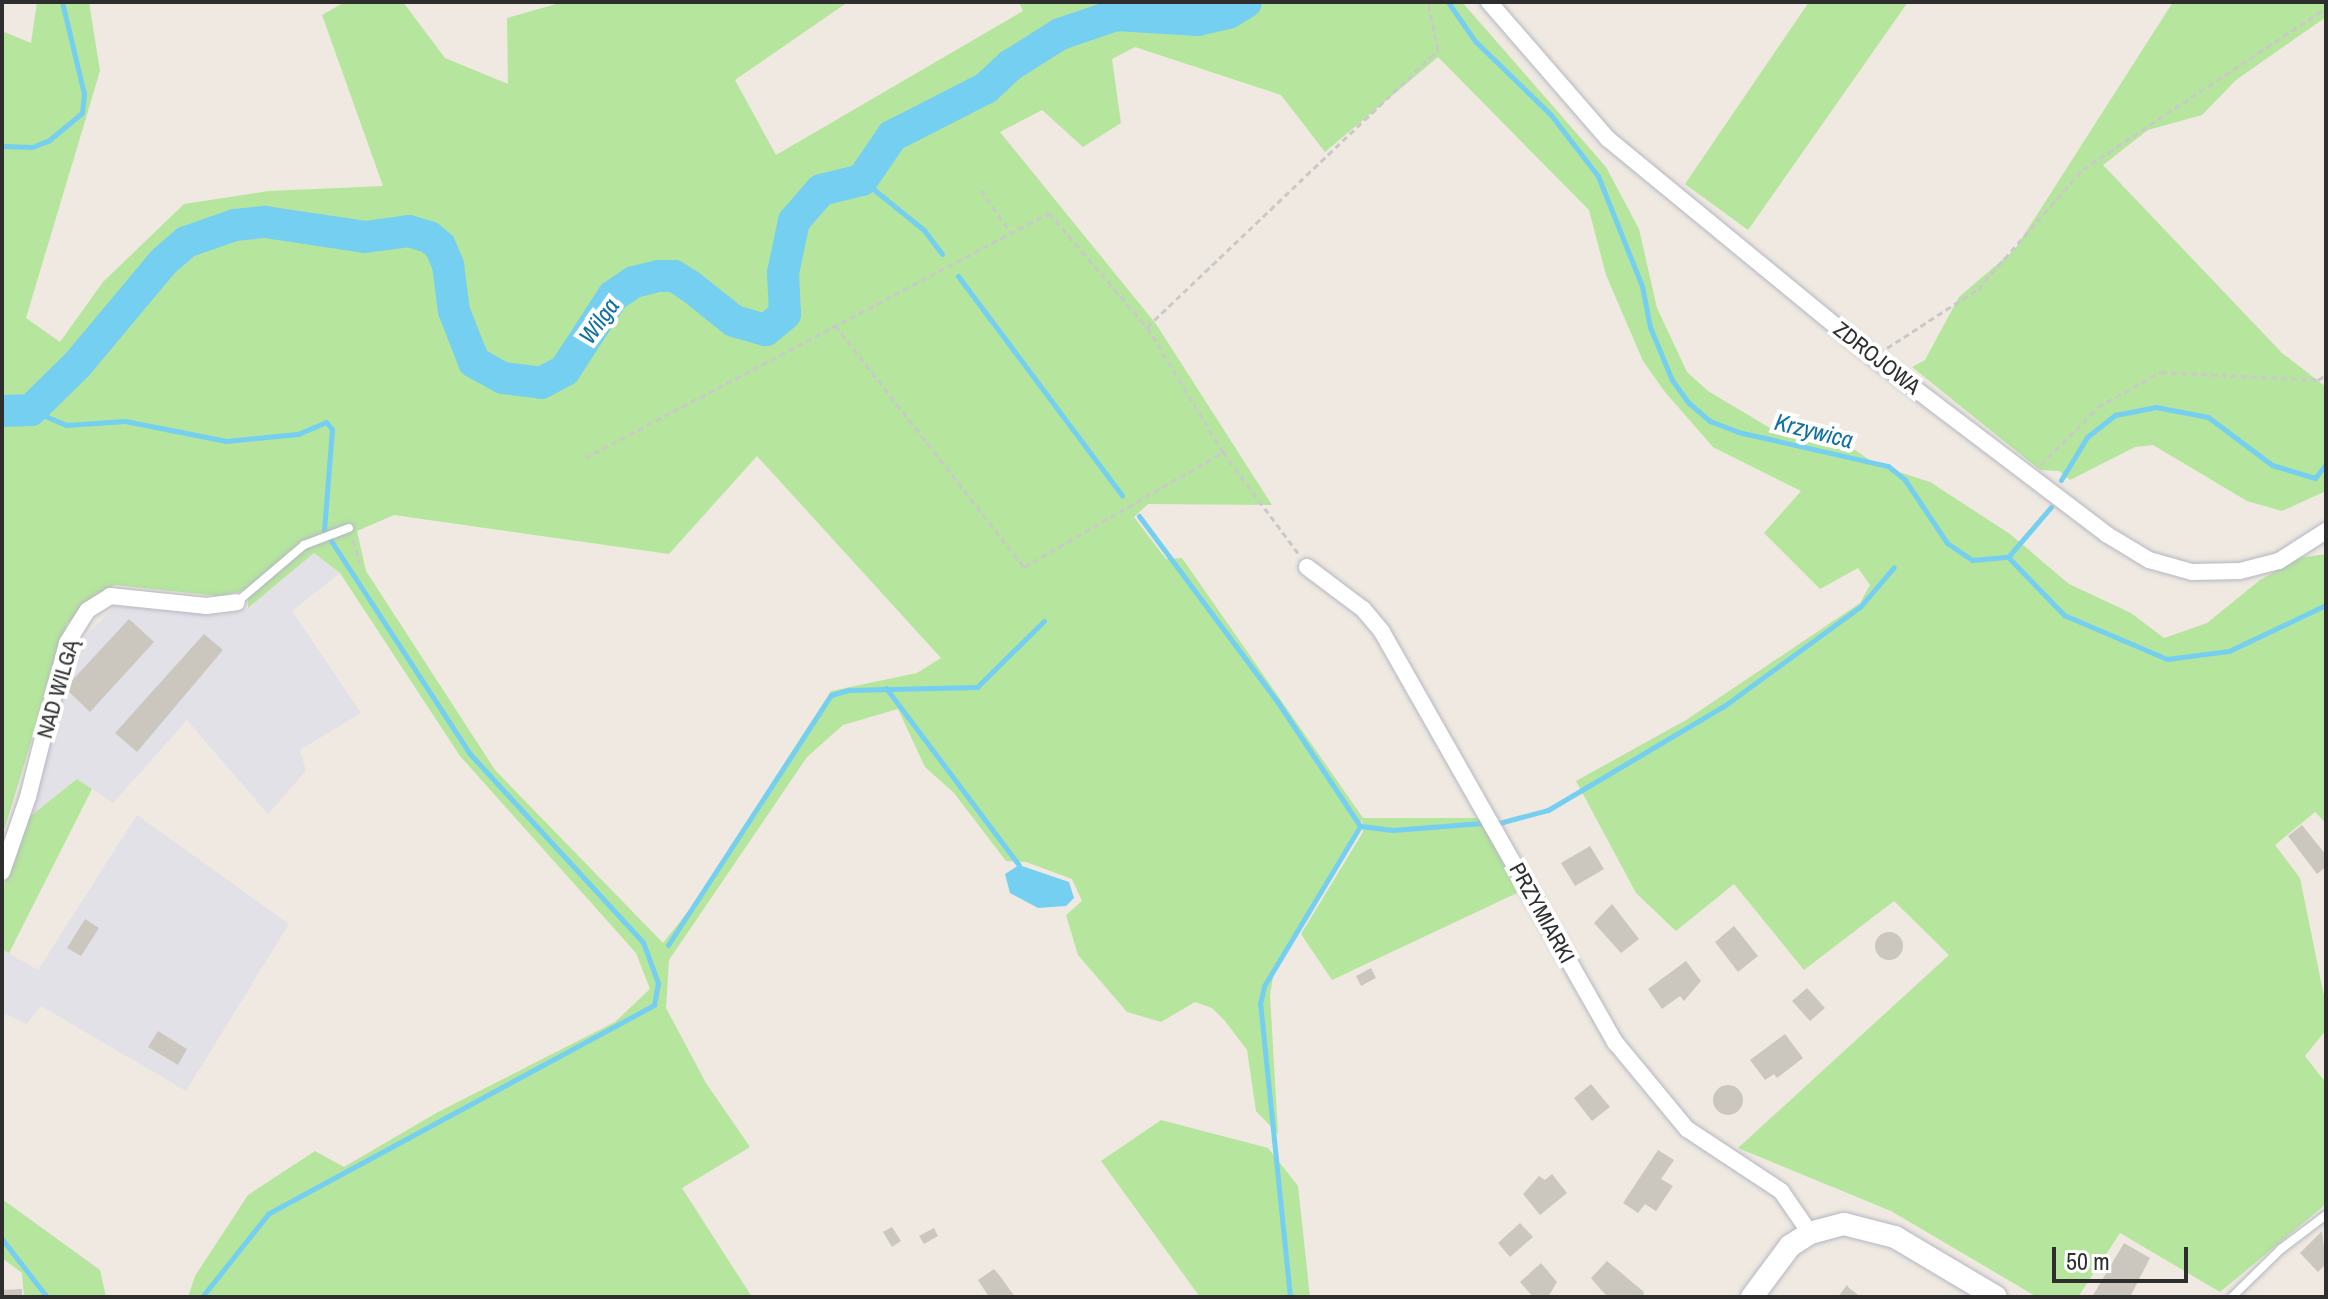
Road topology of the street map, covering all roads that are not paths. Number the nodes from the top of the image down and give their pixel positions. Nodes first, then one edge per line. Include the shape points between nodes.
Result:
1 (1489, 2) edge
2 (349, 528) road end
3 (2326, 531) edge
4 (1307, 567) road end
5 (237, 602) joint
6 (2, 872) edge
7 (2326, 1215) edge
8 (1810, 1233) junction
9 (1752, 1297) edge
10 (1996, 1297) edge
11 (2232, 1297) edge

1 - 3 street, ZDROJOWA via 1608,139 1873,357 2106,534 2149,560 2192,572 2240,571 2279,561
2 - 5 lane via 325,536
4 - 8 street, PRZYMIARKI via 1363,609 1382,632 1615,1042 1687,1129 1781,1191
5 - 6 street, NAD WILGĄ via 206,606 110,596 88,610 67,643 28,797
7 - 11 lane
8 - 9 street via 1790,1246
8 - 10 street via 1844,1224 1879,1230

